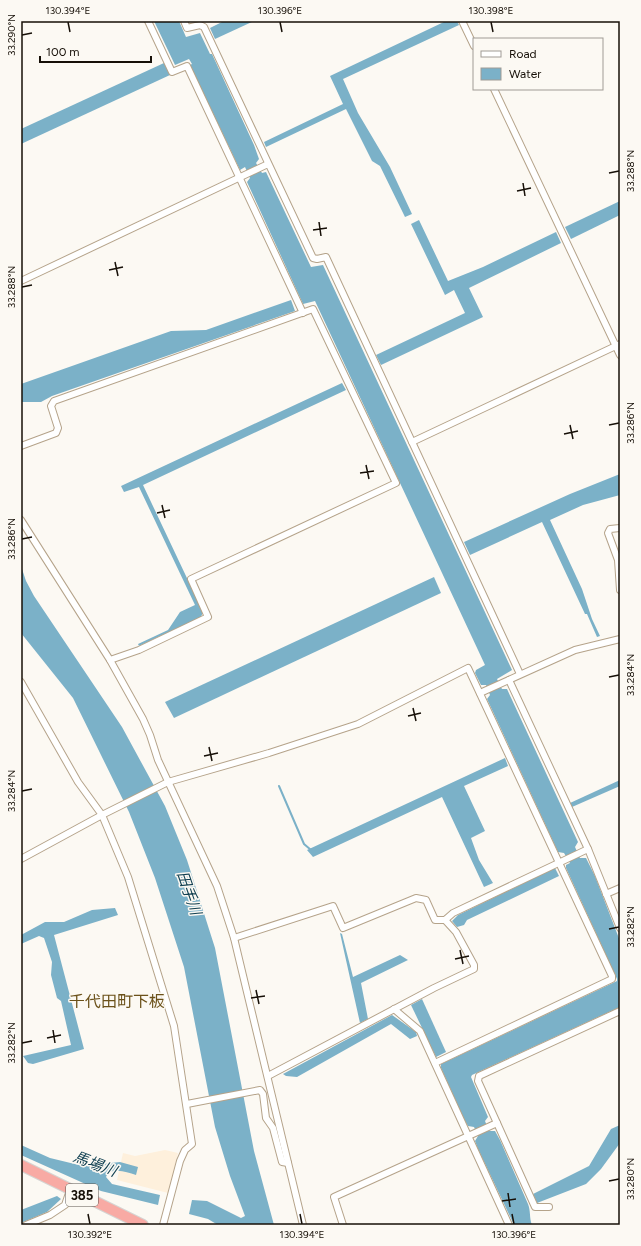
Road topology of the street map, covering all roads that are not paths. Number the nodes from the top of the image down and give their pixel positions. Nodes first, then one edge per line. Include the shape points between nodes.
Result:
1 (148, 21) edge
2 (184, 21) edge
3 (462, 21) edge
4 (473, 44) edge
5 (494, 90) edge
6 (268, 164) junction
7 (239, 178) junction
8 (21, 281) edge
9 (303, 313) junction
10 (618, 345) edge
11 (620, 355) edge
12 (412, 442) junction
13 (21, 446) edge
14 (21, 520) edge
15 (620, 528) edge
16 (620, 590) edge
17 (620, 639) edge
18 (110, 660) junction
19 (520, 674) junction
20 (509, 680) junction
21 (21, 682) edge
22 (480, 693) junction
23 (165, 784) junction
24 (104, 814) junction
25 (588, 849) junction
26 (21, 859) edge
27 (559, 862) junction
28 (620, 888) edge
29 (606, 894) junction
30 (445, 920) junction
31 (620, 928) edge
32 (234, 938) junction
33 (394, 1009) junction
34 (620, 1011) edge
35 (435, 1063) junction
36 (268, 1076) junction
37 (190, 1104) junction
38 (497, 1123) junction
39 (471, 1134) junction
40 (288, 1164) junction
41 (21, 1165) edge
42 (70, 1190) junction
43 (549, 1207) dead end
44 (26, 1225) edge
45 (143, 1225) edge
46 (163, 1225) edge
47 (303, 1225) edge
48 (343, 1225) edge
49 (509, 1225) edge

1 - 7 street via 172,72 187,66
2 - 6 street via 187,28 200,25 204,27
3 - 4 street
5 - 10 street
6 - 7 street
6 - 12 street via 313,258 317,260 326,257
7 - 8 street
7 - 9 street
9 - 13 street via 54,401 51,406 58,428 56,433
9 - 18 street via 313,309 396,483 191,578 208,617 139,650
10 - 11 street
10 - 12 street
12 - 19 street
14 - 18 street
15 - 16 street via 610,529 608,533 618,560
17 - 19 street via 575,650
18 - 23 street via 150,735
19 - 20 street
20 - 22 street
20 - 25 street
21 - 24 street via 78,782
22 - 23 street via 468,668 358,724
22 - 27 street
23 - 24 street
23 - 32 street via 209,867
24 - 26 street
24 - 37 street via 128,877 174,1026
25 - 27 street
25 - 29 street
27 - 30 street via 453,913
27 - 35 street via 612,979
28 - 29 street
29 - 31 street
30 - 32 street via 435,920 426,900 416,898 343,928 333,906
30 - 33 street via 456,932 474,969
32 - 36 street
33 - 35 street via 420,1031
33 - 36 street
34 - 38 street via 479,1076 478,1081
35 - 39 street
36 - 40 street
37 - 40 street via 260,1090 263,1094 266,1118 273,1128 282,1162
37 - 46 street via 192,1144 185,1150 180,1161
38 - 39 street
38 - 43 street via 535,1207
39 - 48 street via 334,1197
39 - 49 street
40 - 47 street
41 - 42 highway, 385
42 - 44 street via 65,1205 50,1215
42 - 45 highway, 385

